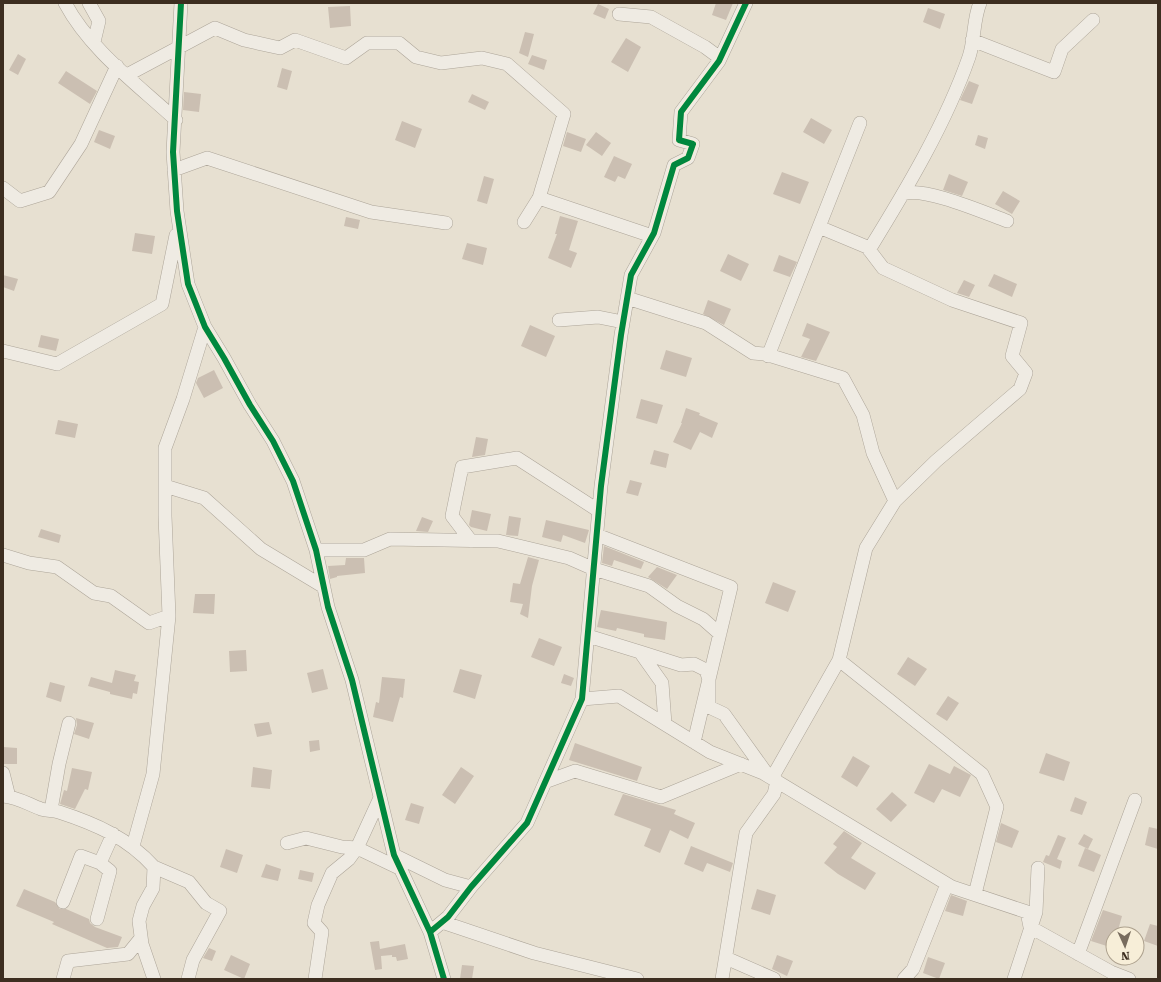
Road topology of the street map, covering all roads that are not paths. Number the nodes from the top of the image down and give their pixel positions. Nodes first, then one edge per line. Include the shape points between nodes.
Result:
1 (65, 3) edge
2 (89, 3) edge
3 (181, 3) edge
4 (746, 3) edge
5 (980, 3) edge
6 (619, 14) dead end
7 (1093, 20) dead end
8 (972, 40) junction
9 (94, 42) junction
10 (178, 48) junction
11 (720, 58) junction
12 (117, 66) junction
13 (127, 75) junction
14 (176, 120) junction
15 (860, 123) dead end
16 (174, 170) junction
17 (3, 188) edge
18 (903, 194) junction
19 (539, 198) junction
20 (524, 222) dead end
21 (1007, 222) dead end
22 (179, 223) junction
23 (446, 223) dead end
24 (819, 227) junction
25 (652, 236) junction
26 (869, 250) junction
27 (627, 298) junction
28 (559, 320) dead end
29 (623, 322) junction
30 (205, 327) junction
31 (3, 351) edge
32 (768, 356) junction
33 (165, 486) junction
34 (895, 501) junction
35 (599, 510) junction
36 (597, 535) junction
37 (471, 541) junction
38 (316, 550) junction
39 (3, 555) edge
40 (594, 569) junction
41 (324, 587) junction
42 (169, 616) junction
43 (720, 634) junction
44 (588, 636) junction
45 (640, 652) junction
46 (839, 660) junction
47 (709, 680) junction
48 (582, 699) junction
49 (69, 723) dead end
50 (665, 724) junction
51 (694, 742) junction
52 (741, 764) junction
53 (3, 773) edge
54 (772, 778) junction
55 (545, 782) junction
56 (6, 796) edge
57 (380, 798) junction
58 (1135, 800) dead end
59 (51, 810) junction
60 (113, 834) junction
61 (288, 843) dead end
62 (133, 846) junction
63 (357, 848) junction
64 (394, 854) junction
65 (100, 863) junction
66 (154, 867) junction
67 (1038, 868) dead end
68 (401, 869) junction
69 (947, 884) junction
70 (471, 887) junction
71 (975, 894) junction
72 (63, 902) dead end
73 (97, 919) dead end
74 (442, 922) junction
75 (1030, 927) junction
76 (430, 932) junction
77 (141, 938) junction
78 (1078, 954) junction
79 (726, 958) junction
80 (1110, 976) edge
81 (63, 979) edge
82 (154, 979) edge
83 (188, 979) edge
84 (315, 979) edge
85 (444, 979) edge
86 (637, 979) edge
87 (722, 979) edge
88 (774, 979) edge
89 (904, 979) edge
90 (1014, 979) edge
91 (1129, 979) edge

1 - 9 street via 75,20
2 - 9 street via 98,21
3 - 10 street
4 - 11 street
5 - 8 street via 976,12
6 - 11 street via 651,17
7 - 8 street via 1062,49 1054,72
8 - 18 street via 970,56 942,120
9 - 12 street
10 - 13 street
10 - 14 street
10 - 19 street via 215,28 244,40 280,48 296,40 346,58 367,43 399,43 416,57 441,63 482,58 507,64 564,114
11 - 25 street via 681,112 679,140 693,144 688,158 674,165
12 - 13 street
12 - 17 street via 81,144 49,192 20,201
13 - 14 street
14 - 16 street
15 - 24 street
16 - 22 street
16 - 23 street via 207,158 371,212
18 - 21 street via 910,191 939,197
18 - 26 street
19 - 20 street
19 - 25 street
22 - 30 street via 188,284
22 - 31 street via 162,304 57,364
24 - 26 street
24 - 32 street
25 - 27 street via 631,275
26 - 34 street via 883,268 952,300 1021,323 1012,356 1026,373 1020,389 936,461
27 - 29 street
27 - 32 street via 706,323 752,353
28 - 29 street via 598,317
29 - 35 street
30 - 33 street via 165,448
30 - 38 street via 273,441 293,481
32 - 34 street via 843,378 863,415 873,453
33 - 41 street via 204,498 261,549
33 - 42 street
34 - 46 street via 866,548
35 - 36 street
35 - 37 street via 517,458 462,467 452,516
36 - 40 street
36 - 43 street via 731,587
37 - 38 street via 390,539 364,550
37 - 40 street via 498,541 569,558
38 - 41 street
39 - 42 street via 29,564 57,567 94,593 111,596 148,623
40 - 43 street via 649,586 677,606 704,619
40 - 44 street
41 - 57 street via 352,680
42 - 62 street via 153,774
43 - 47 street
44 - 45 street
44 - 48 street
45 - 47 street via 682,665 694,664 706,670
45 - 50 street via 662,683
46 - 54 street
46 - 71 street via 982,774 998,807
47 - 51 street
47 - 54 street via 709,707 724,714
48 - 50 street via 619,696
48 - 55 street
49 - 59 street
50 - 51 street
51 - 52 street via 710,752
52 - 54 street
52 - 55 street via 661,797 574,772
53 - 56 street
54 - 69 street
54 - 79 street via 774,794 746,833
55 - 70 street via 527,823
56 - 59 street
57 - 63 street
57 - 64 street
58 - 78 street
59 - 60 street via 86,821
60 - 62 street
60 - 65 street
61 - 63 street via 306,838
62 - 66 street
63 - 68 street
63 - 84 street via 350,859 332,873 318,905 314,923 322,932
64 - 68 street
64 - 70 street via 445,880
65 - 72 street via 81,856
65 - 73 street via 110,871
66 - 77 street via 153,888 142,906 139,921
66 - 83 street via 189,882 206,903 220,911 193,960
67 - 75 street via 1036,912
68 - 76 street
69 - 71 street
69 - 89 street via 913,968
70 - 74 street
71 - 75 street via 1027,912
74 - 76 street
74 - 86 street via 534,953
75 - 78 street
75 - 90 street
76 - 85 street
77 - 81 street via 128,954 68,961
77 - 82 street
78 - 80 street
79 - 87 street
79 - 88 street
80 - 91 street

